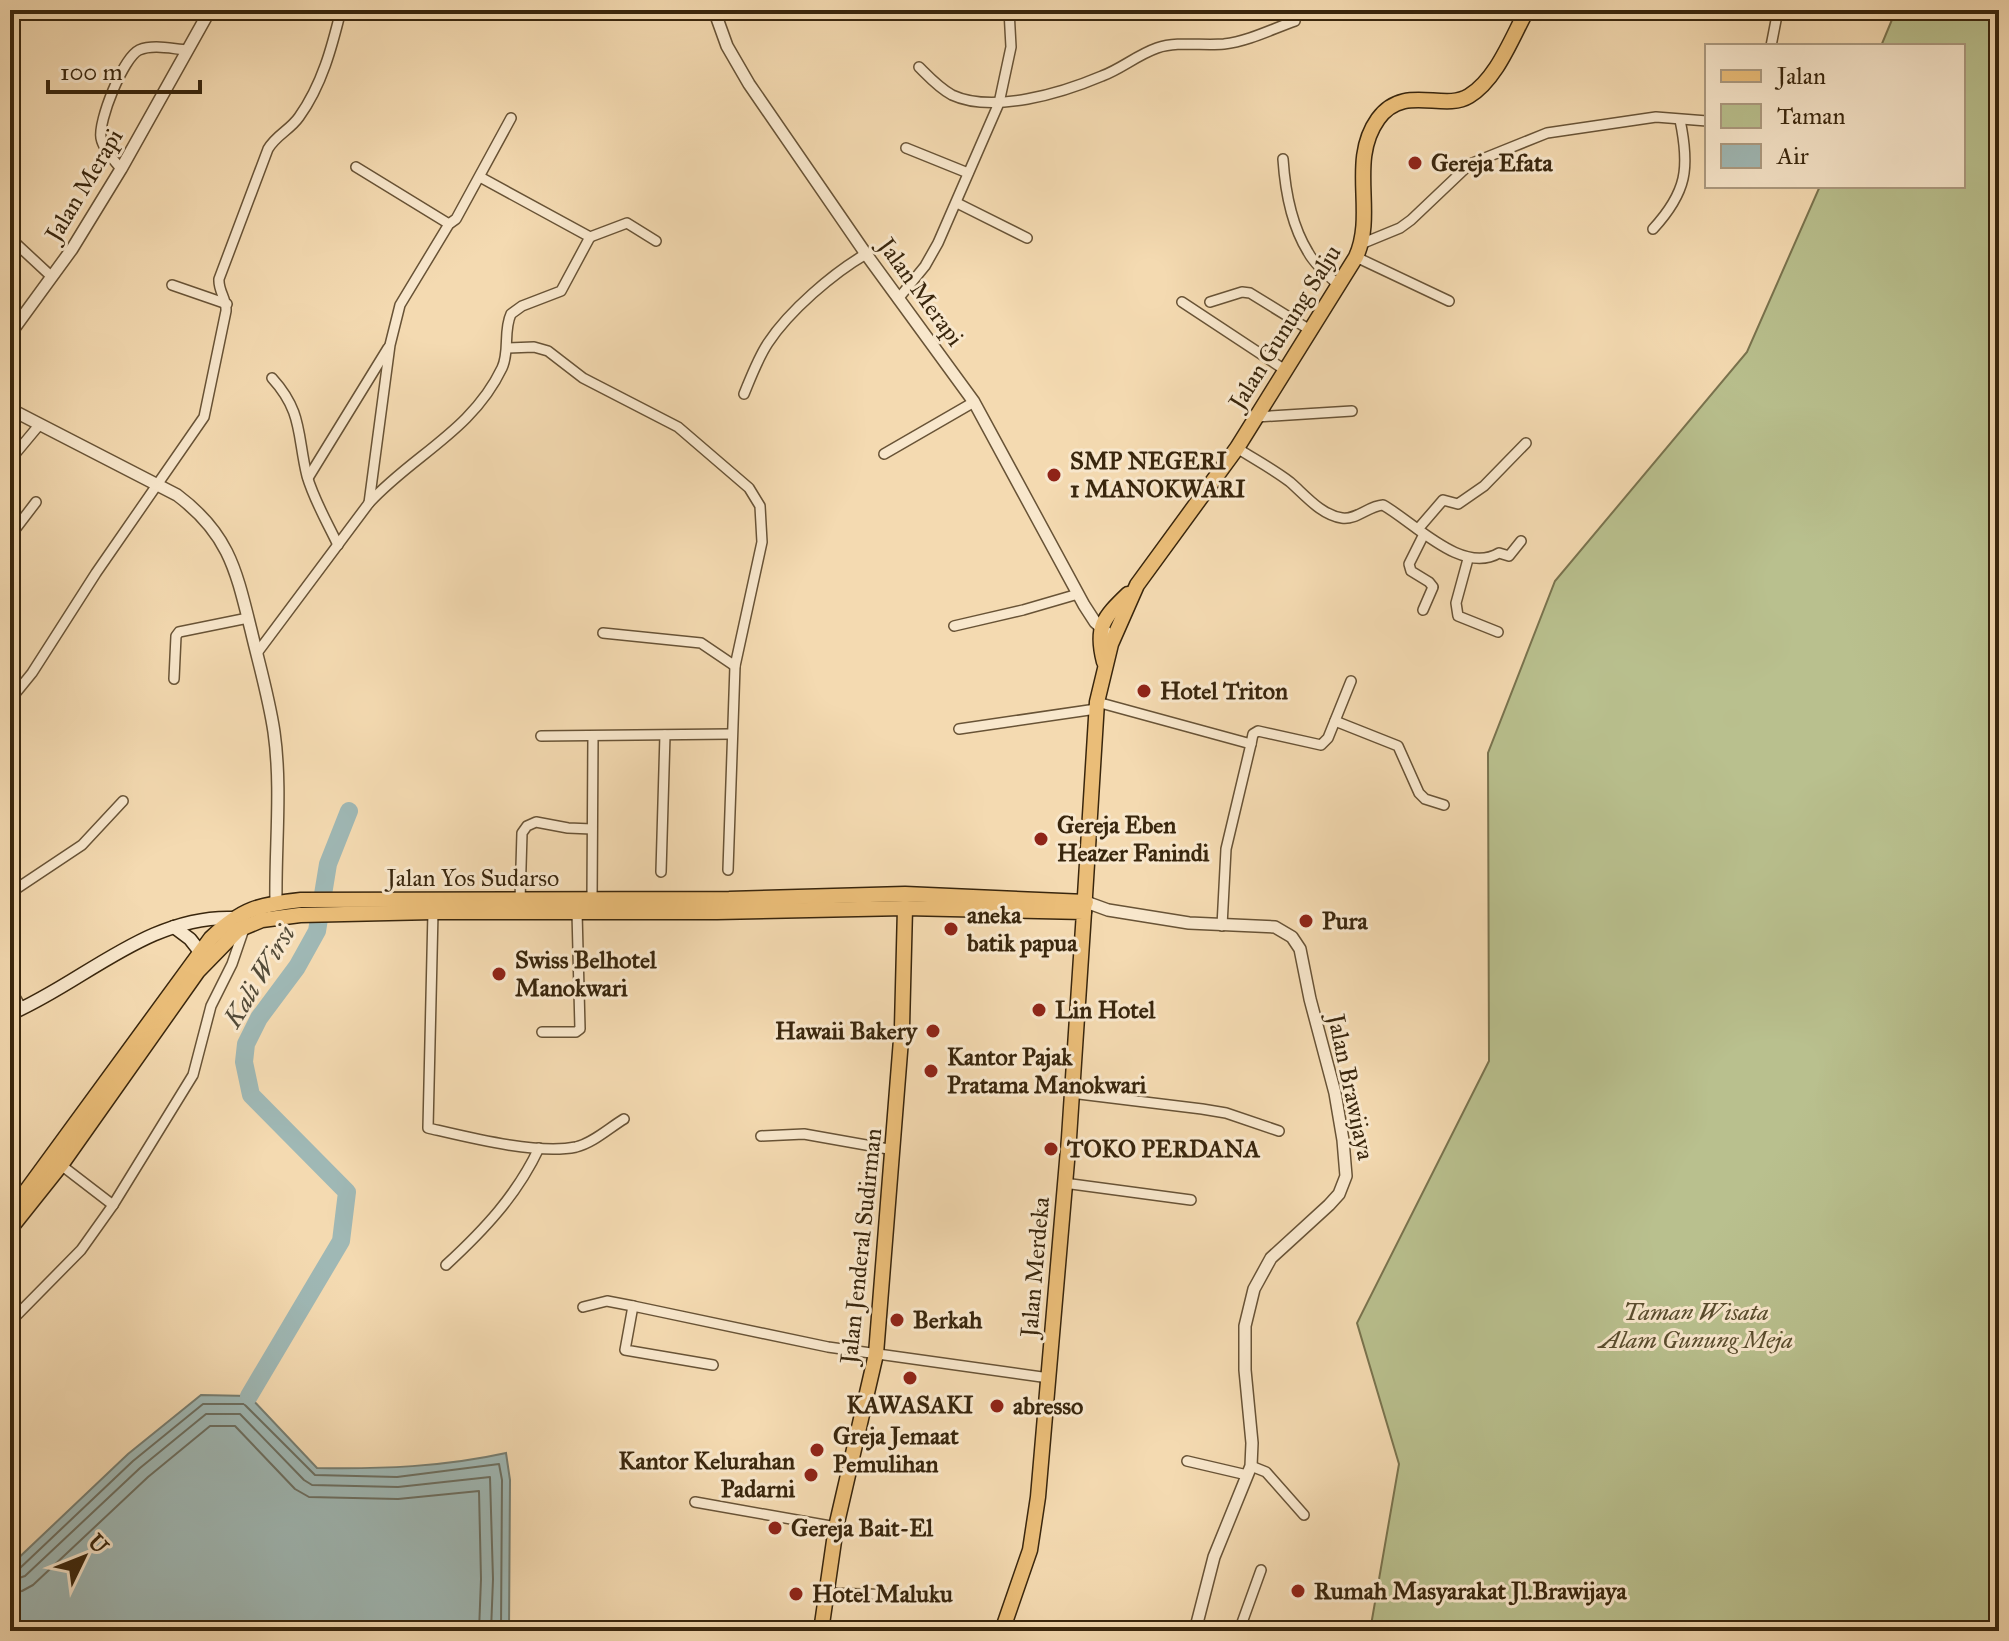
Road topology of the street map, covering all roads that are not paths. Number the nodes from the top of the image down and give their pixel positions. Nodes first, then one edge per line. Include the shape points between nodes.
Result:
1 (210, 10) edge
2 (341, 10) edge
3 (714, 10) edge
4 (1009, 10) edge
5 (1527, 10) edge
6 (1778, 10) edge
7 (1295, 21) dead end
8 (1771, 44) edge
9 (188, 50) junction
10 (919, 67) dead end
11 (999, 103) junction
12 (511, 118) dead end
13 (1680, 120) junction
14 (1705, 121) edge
15 (906, 148) dead end
16 (1283, 159) dead end
17 (356, 167) dead end
18 (121, 169) junction
19 (968, 173) junction
20 (480, 177) junction
21 (957, 203) junction
22 (449, 224) junction
23 (1653, 229) dead end
24 (590, 237) junction
25 (10, 238) edge
26 (1027, 238) dead end
27 (656, 241) dead end
28 (1358, 250) junction
29 (866, 254) junction
30 (52, 277) junction
31 (172, 285) dead end
32 (1339, 285) junction
33 (898, 299) junction
34 (1449, 301) dead end
35 (1182, 302) dead end
36 (1210, 302) dead end
37 (227, 304) junction
38 (1310, 330) junction
39 (10, 333) edge
40 (390, 345) junction
41 (507, 348) junction
42 (1285, 370) junction
43 (272, 378) dead end
44 (744, 394) dead end
45 (974, 402) junction
46 (10, 409) edge
47 (1352, 411) dead end
48 (1256, 417) junction
49 (40, 424) junction
50 (1526, 443) dead end
51 (1237, 448) junction
52 (884, 454) dead end
53 (10, 460) edge
54 (308, 478) junction
55 (158, 484) junction
56 (36, 502) dead end
57 (369, 503) junction
58 (1421, 531) junction
59 (10, 536) edge
60 (1521, 541) dead end
61 (338, 545) junction
62 (1468, 559) junction
63 (1081, 599) junction
64 (1423, 610) dead end
65 (248, 618) junction
66 (954, 626) dead end
67 (1109, 627) junction
68 (1498, 632) dead end
69 (603, 633) dead end
70 (257, 653) junction
71 (735, 666) junction
72 (174, 679) dead end
73 (1351, 681) dead end
74 (10, 700) edge
75 (1096, 705) junction
76 (1335, 721) junction
77 (959, 729) dead end
78 (731, 734) junction
79 (665, 735) junction
80 (541, 736) dead end
81 (593, 736) junction
82 (1251, 744) junction
83 (123, 801) dead end
84 (1444, 805) dead end
85 (592, 829) junction
86 (728, 870) dead end
87 (661, 872) dead end
88 (10, 893) edge
89 (592, 899) junction
90 (520, 900) junction
91 (276, 903) junction
92 (685, 905) junction
93 (300, 907) junction
94 (1085, 907) junction
95 (905, 908) junction
96 (433, 912) junction
97 (577, 912) junction
98 (239, 922) junction
99 (1222, 926) junction
100 (174, 927) junction
101 (201, 953) junction
102 (10, 988) edge
103 (16, 1012) edge
104 (542, 1032) dead end
105 (111, 1085) junction
106 (1071, 1093) junction
107 (624, 1119) dead end
108 (1279, 1131) dead end
109 (761, 1136) dead end
110 (539, 1148) junction
111 (894, 1150) junction
112 (61, 1165) junction
113 (1064, 1183) junction
114 (1191, 1200) dead end
115 (113, 1205) junction
116 (10, 1213) edge
117 (10, 1229) edge
118 (446, 1265) dead end
119 (633, 1306) junction
120 (583, 1307) dead end
121 (10, 1322) edge
122 (876, 1354) junction
123 (713, 1365) dead end
124 (1049, 1378) junction
125 (1187, 1461) dead end
126 (1249, 1470) junction
127 (695, 1502) dead end
128 (1304, 1515) dead end
129 (836, 1527) junction
130 (1261, 1570) dead end
131 (826, 1593) junction
132 (902, 1595) dead end
133 (821, 1631) edge
134 (1002, 1631) edge
135 (1195, 1631) edge
136 (1239, 1631) edge

1 - 9 street, Jalan Merapi
2 - 37 street via 320,79 297,120 268,149 219,279
3 - 29 street, Jalan Merapi via 749,84
4 - 11 street via 1011,47
5 - 28 main road, Jalan Gunung Salju via 1499,61 1471,95 1459,101 1413,98 1380,115 1363,156 1365,214
6 - 8 street
7 - 11 street via 1238,41 1168,45 1084,83
9 - 18 street, Jalan Merapi
9 - 18 street via 151,47 127,60 100,125 101,142
10 - 11 street via 954,96
11 - 19 street
12 - 20 street
13 - 14 street
13 - 23 street via 1686,151 1683,184
13 - 28 street via 1656,117 1547,133 1476,160 1411,220
15 - 19 street
16 - 32 street via 1303,243
17 - 22 street
18 - 30 street, Jalan Merapi
19 - 21 street
20 - 22 street
20 - 24 street
21 - 26 street
21 - 33 street via 925,266
22 - 40 street via 400,305
24 - 27 street via 627,223
24 - 41 street via 561,291 511,314
25 - 30 street
28 - 32 main road, Jalan Gunung Salju
28 - 34 street
29 - 33 street, Jalan Merapi
29 - 44 street via 826,281 773,336
30 - 39 street, Jalan Merapi
31 - 37 street
32 - 38 main road, Jalan Gunung Salju
33 - 45 street, Jalan Merapi
35 - 42 street
36 - 38 street via 1250,293
37 - 55 street via 207,409
38 - 42 main road, Jalan Gunung Salju
40 - 54 street
40 - 57 street
41 - 57 street via 501,371 460,427
41 - 71 street via 548,351 583,378 663,417 754,494 762,542
42 - 48 main road, Jalan Gunung Salju
43 - 54 street via 292,404
45 - 52 street
45 - 63 street, Jalan Merapi
46 - 49 street
47 - 48 street
48 - 51 main road, Jalan Gunung Salju
49 - 53 street
49 - 55 street
50 - 58 street via 1458,504 1443,500
51 - 58 street via 1339,518 1383,505
51 - 67 main road, Jalan Gunung Salju
54 - 61 street
55 - 65 street via 212,525 235,568
55 - 74 street
56 - 59 street
57 - 61 street
58 - 62 street
58 - 64 street via 1409,564 1433,587
60 - 62 street via 1509,556
61 - 70 street
62 - 68 street via 1456,603 1458,616
63 - 66 street
63 - 67 street, Jalan Merapi
65 - 70 street
65 - 72 street via 179,632
67 - 75 main road via 1099,637 1105,664
69 - 71 street via 701,643
70 - 91 street via 274,733
71 - 78 street
73 - 76 street
75 - 77 street
75 - 82 street
75 - 94 main road
76 - 82 street via 1321,745 1258,731
76 - 84 street via 1394,743 1419,793
78 - 79 street
78 - 86 street
79 - 81 street
79 - 87 street
80 - 81 street
81 - 85 street
82 - 99 street via 1226,849
83 - 88 street via 82,845
85 - 89 street
85 - 90 street via 536,822 527,826 522,833
89 - 90 main road, Jalan Yos Sudarso
89 - 92 main road, Jalan Yos Sudarso
90 - 93 main road, Jalan Yos Sudarso via 336,900
91 - 93 main road, Jalan Yos Sudarso
91 - 98 main road, Jalan Yos Sudarso via 254,908
92 - 94 main road, Jalan Yos Sudarso via 905,894
92 - 95 main road, Jalan Yos Sudarso
92 - 97 main road, Jalan Yos Sudarso
93 - 96 main road, Jalan Yos Sudarso via 336,916
93 - 98 main road, Jalan Yos Sudarso
94 - 95 main road, Jalan Yos Sudarso
94 - 99 street, Jalan Brawijaya
94 - 106 main road, Jalan Merdeka
95 - 111 main road, Jalan Jenderal Sudirman
96 - 97 main road, Jalan Yos Sudarso
96 - 110 street via 427,1127
97 - 104 street via 580,1029
98 - 100 main road via 209,918
98 - 101 main road, Jalan Yos Sudarso via 211,938
98 - 105 main road, Jalan Yos Sudarso
98 - 115 street via 232,964 211,1006 193,1075
99 - 126 street, Jalan Brawijaya via 1275,927 1300,949 1335,1093 1346,1167 1339,1194 1271,1258 1254,1289 1245,1326
100 - 101 main road
100 - 103 main road via 102,961
101 - 105 main road, Jalan Yos Sudarso
102 - 103 street
105 - 112 main road, Jalan Yos Sudarso
105 - 116 main road, Jalan Yos Sudarso
106 - 108 street via 1214,1111
106 - 113 main road, Jalan Merdeka
107 - 110 street via 577,1146
109 - 111 street via 804,1134
110 - 118 street via 511,1197
111 - 122 main road, Jalan Jenderal Sudirman
112 - 115 street
112 - 117 main road, Jalan Yos Sudarso
113 - 114 street
113 - 124 main road, Jalan Merdeka
115 - 121 street via 81,1250
119 - 120 street via 607,1301
119 - 122 street
119 - 123 street via 624,1349
122 - 124 street
122 - 129 main road, Jalan Jenderal Sudirman
124 - 134 main road, Jalan Merdeka via 1030,1550
125 - 126 street
126 - 128 street via 1266,1472
126 - 135 street, Jalan Brawijaya via 1214,1557
127 - 129 street
129 - 131 main road, Jalan Jenderal Sudirman
130 - 136 street
131 - 132 street
131 - 133 main road, Jalan Jenderal Sudirman

